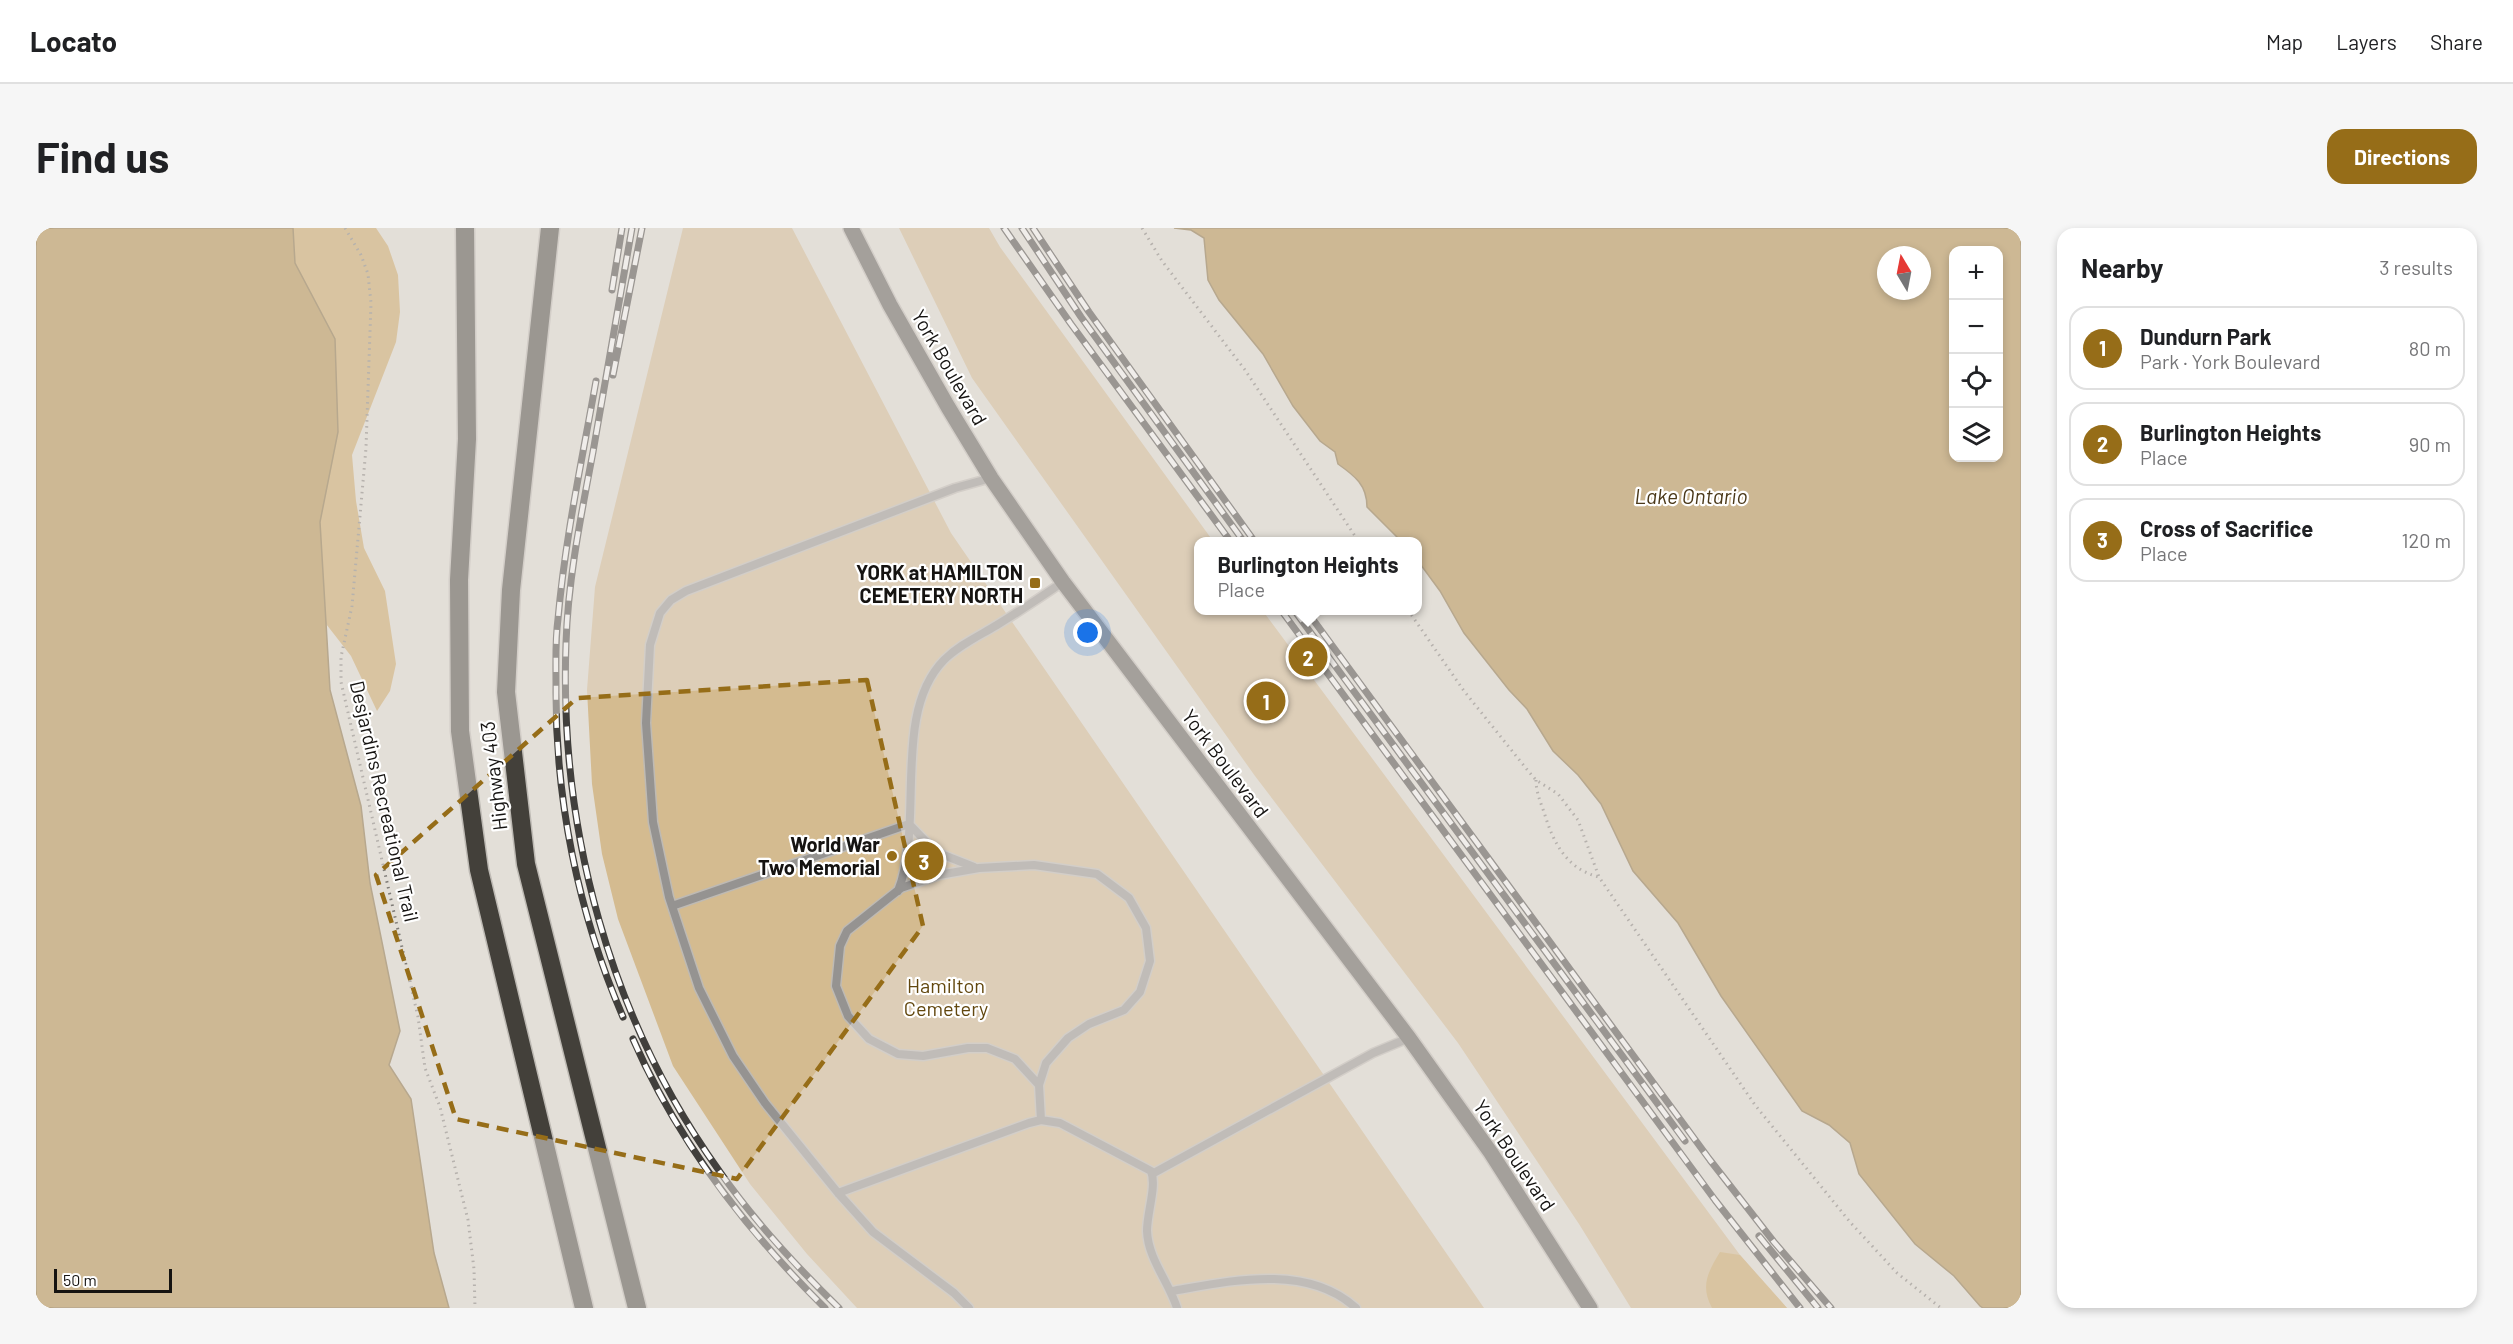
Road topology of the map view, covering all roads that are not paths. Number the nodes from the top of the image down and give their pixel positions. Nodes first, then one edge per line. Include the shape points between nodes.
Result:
1 (465, 228) edge
2 (550, 228) edge
3 (851, 228) edge
4 (991, 478) junction
5 (1063, 582) junction
6 (909, 824) junction
7 (979, 868) junction
8 (897, 891) junction
9 (672, 906) junction
10 (1409, 1038) junction
11 (1039, 1085) junction
12 (1041, 1120) junction
13 (1152, 1174) junction
14 (838, 1192) junction
15 (1172, 1291) junction
16 (585, 1308) edge
17 (637, 1308) edge
18 (969, 1308) edge
19 (1177, 1308) edge
20 (1356, 1308) edge
21 (1590, 1308) edge

1 - 16 highway, Highway 403 via 467,439 459,579 460,731 479,870
2 - 17 highway, Highway 403 via 511,590 506,692 526,864
3 - 4 main road, York Boulevard via 896,315
4 - 5 main road, York Boulevard
4 - 9 lane via 955,488 686,591 660,613 650,645 646,723 653,822
5 - 6 lane via 957,649 925,687 916,716
5 - 10 main road, York Boulevard
6 - 7 lane via 936,852
6 - 8 lane via 907,855
6 - 9 lane
7 - 8 lane via 939,875
7 - 11 lane via 1034,865 1097,874 1129,898 1146,928 1150,961 1140,992 1124,1010 1089,1024 1068,1038 1046,1064
8 - 11 lane via 858,920 840,946 836,986 848,1016 869,1039 898,1054 923,1056 987,1048 1015,1059
9 - 14 lane via 699,988 733,1056
10 - 13 lane via 1373,1053
10 - 21 main road, York Boulevard via 1491,1153
11 - 12 lane
12 - 13 lane via 1060,1123
12 - 14 lane
13 - 15 lane via 1147,1234 1153,1258
14 - 18 lane via 873,1232
15 - 19 lane
15 - 20 lane via 1240,1280 1304,1282 1346,1299

